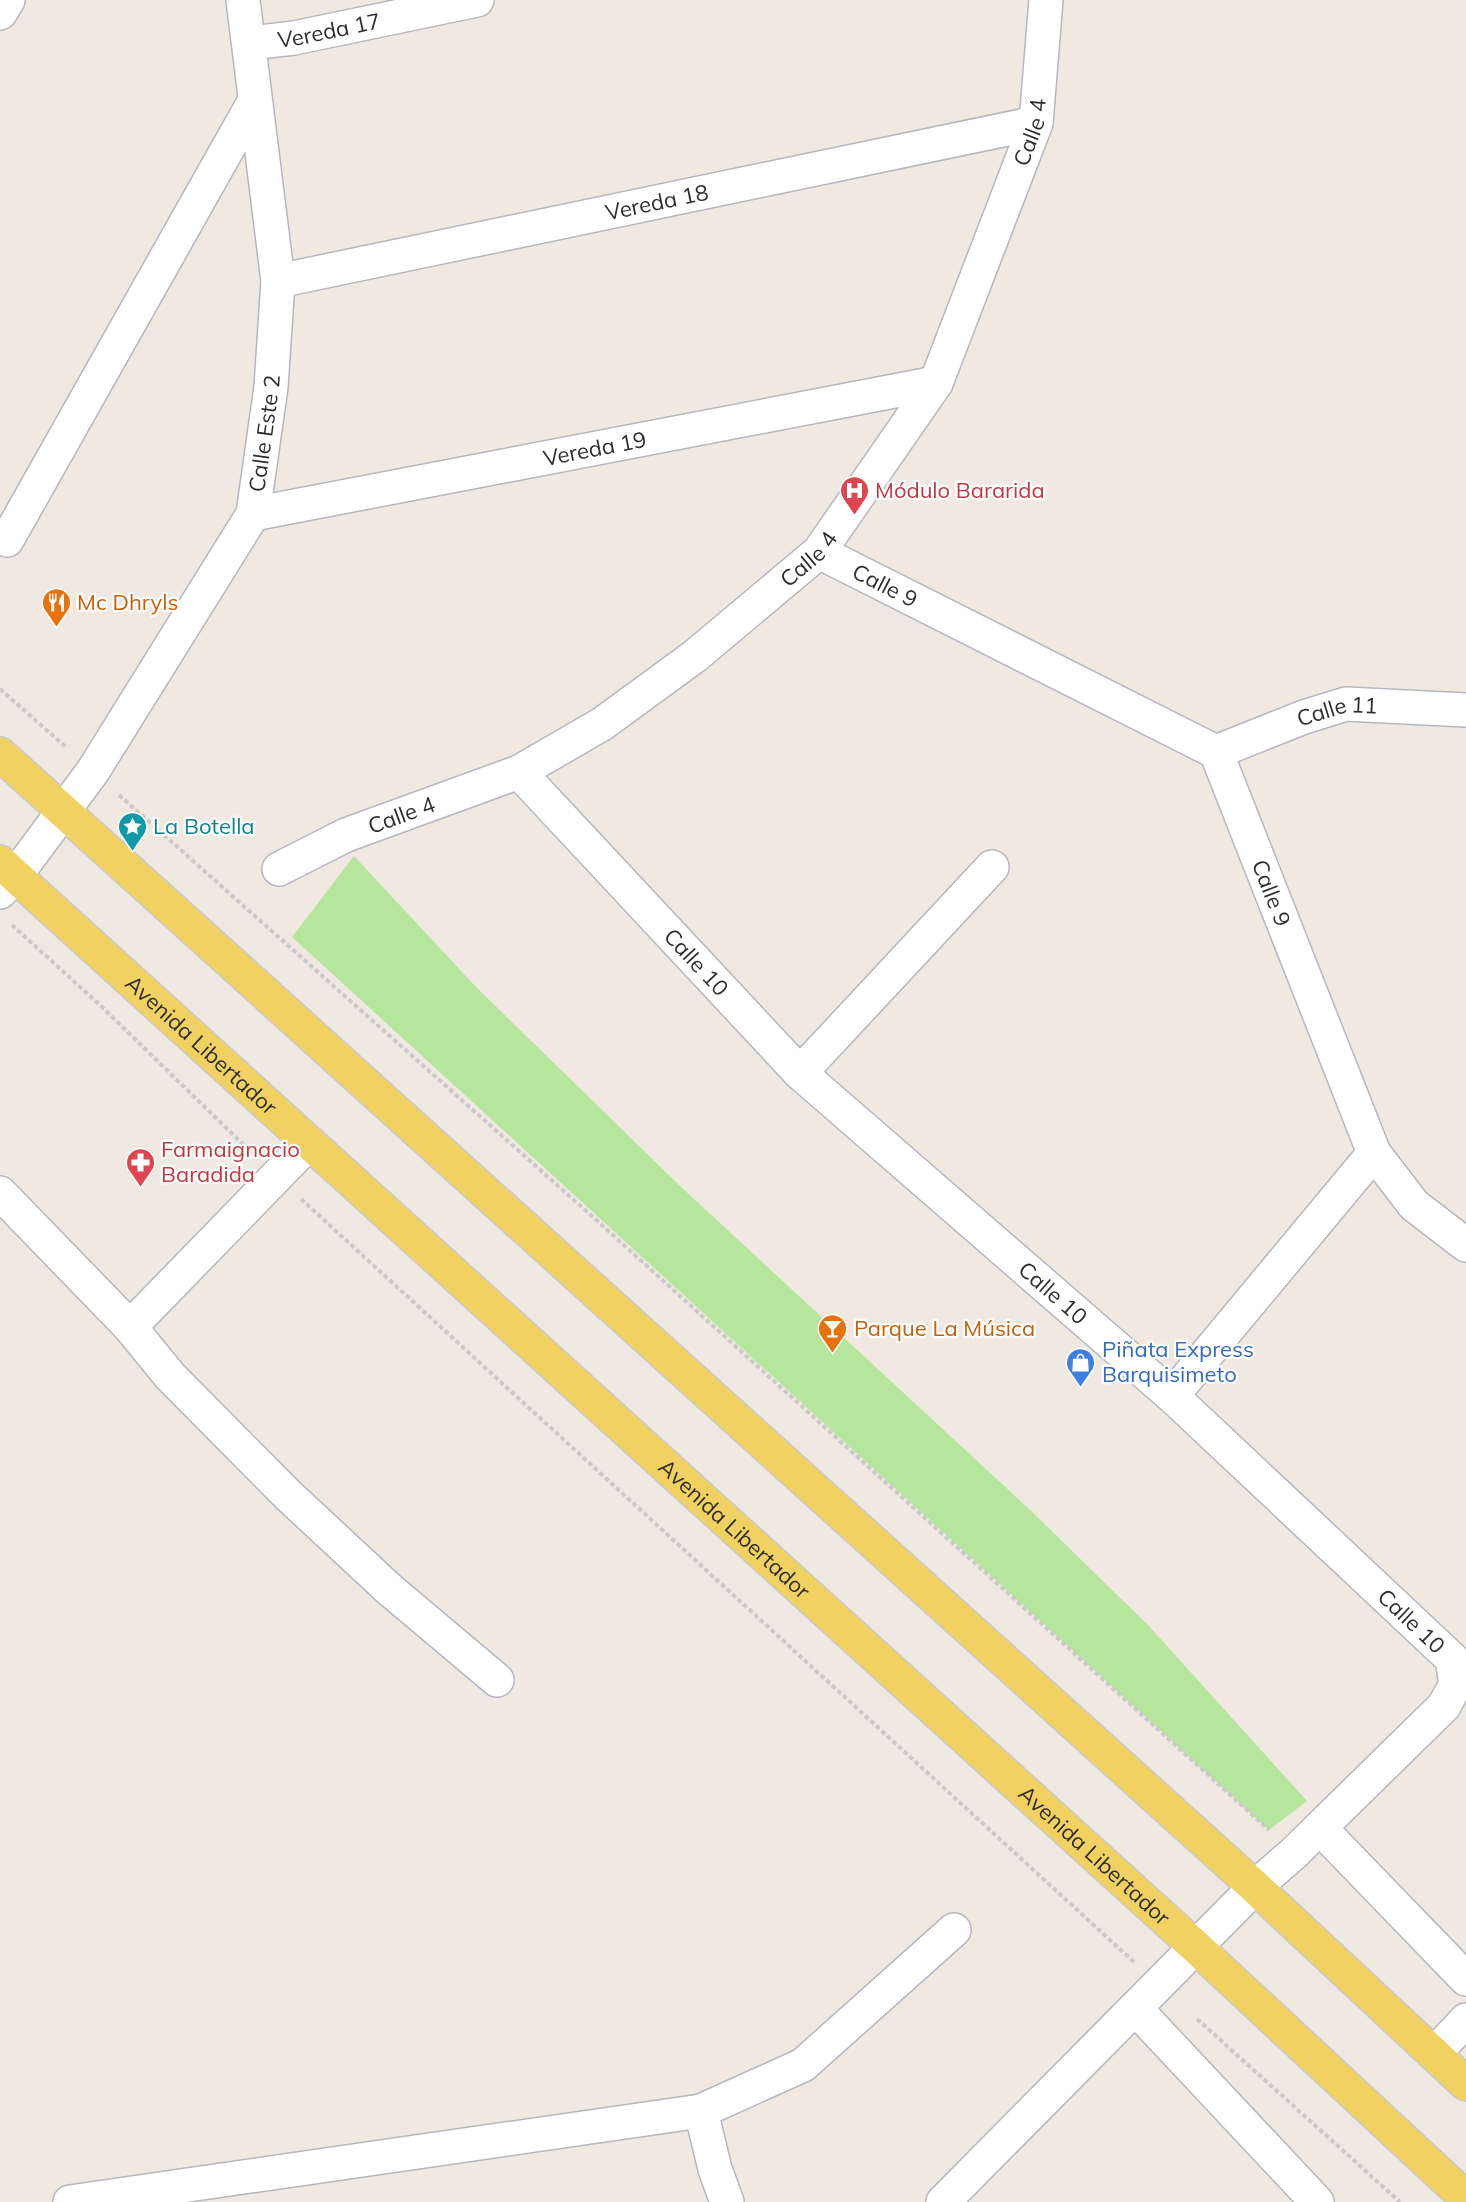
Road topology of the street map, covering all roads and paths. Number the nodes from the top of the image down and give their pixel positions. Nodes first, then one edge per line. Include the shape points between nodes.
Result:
1 (8, 0) edge
2 (243, 0) edge
3 (477, 0) edge
4 (1046, 0) edge
5 (0, 13) edge
6 (250, 43) junction
7 (255, 102) junction
8 (1036, 123) junction
9 (278, 281) junction
10 (936, 383) junction
11 (253, 514) junction
12 (7, 540) dead end
13 (819, 552) junction
14 (0, 689) edge
15 (1466, 710) edge
16 (1216, 752) junction
17 (0, 754) edge
18 (93, 771) junction
19 (519, 772) junction
20 (63, 813) junction
21 (992, 867) dead end
22 (279, 869) dead end
23 (6, 888) edge
24 (800, 1073) junction
25 (309, 1143) junction
26 (1374, 1153) junction
27 (276, 1176) junction
28 (0, 1193) edge
29 (1466, 1245) edge
30 (130, 1327) junction
31 (1172, 1396) junction
32 (497, 1680) dead end
33 (1320, 1828) junction
34 (1294, 1853) junction
35 (1255, 1887) junction
36 (954, 1930) dead end
37 (1197, 1948) junction
38 (1466, 1979) edge
39 (1160, 1986) junction
40 (1135, 2008) junction
41 (1466, 2020) edge
42 (1434, 2054) junction
43 (1466, 2084) edge
44 (701, 2111) junction
45 (1466, 2198) edge
46 (70, 2202) edge
47 (727, 2202) edge
48 (943, 2202) edge
49 (1317, 2202) edge
50 (1400, 2202) edge

1 - 5 street
2 - 6 street, Calle Este 2
3 - 6 street, Vereda 17 via 294,38
4 - 8 street, Calle 4
6 - 7 street, Calle Este 2
7 - 9 street, Calle Este 2
7 - 12 street
8 - 9 street, Vereda 18
8 - 10 street, Calle 4
9 - 11 street, Calle Este 2 via 271,387
10 - 11 street, Vereda 19
10 - 13 street, Calle 4
11 - 18 street, Calle Este 2
13 - 16 street, Calle 9
13 - 19 street, Calle 4 via 695,656 602,724
14 - 18 path
15 - 16 street, Calle 11 via 1346,704
16 - 26 street, Calle 9
17 - 20 main road
18 - 20 street, Calle Este 2
18 - 34 path
19 - 22 street, Calle 4 via 346,835
19 - 24 street, Calle 10
20 - 23 street, Calle Este 2
20 - 35 main road
21 - 24 street
23 - 25 main road, Avenida Libertador
23 - 27 path via 101,1006
24 - 31 street, Calle 10
25 - 27 street
25 - 37 main road, Avenida Libertador
26 - 29 street, Calle 9 via 1414,1205
26 - 31 street
27 - 30 street
27 - 39 path
28 - 30 street
30 - 32 street via 170,1376 288,1495 389,1589
31 - 33 street, Calle 10 via 1452,1659 1456,1684 1444,1706
33 - 34 street, Calle 10
33 - 38 street
34 - 35 street, Calle 10
35 - 37 street, Calle 10
35 - 42 main road
36 - 44 street via 803,2064
37 - 39 street, Calle 10
37 - 45 main road, Avenida Libertador
39 - 40 street, Calle 10
39 - 50 path
40 - 48 street, Calle 10
40 - 49 street
41 - 42 street
42 - 43 main road
44 - 46 street
44 - 47 street

